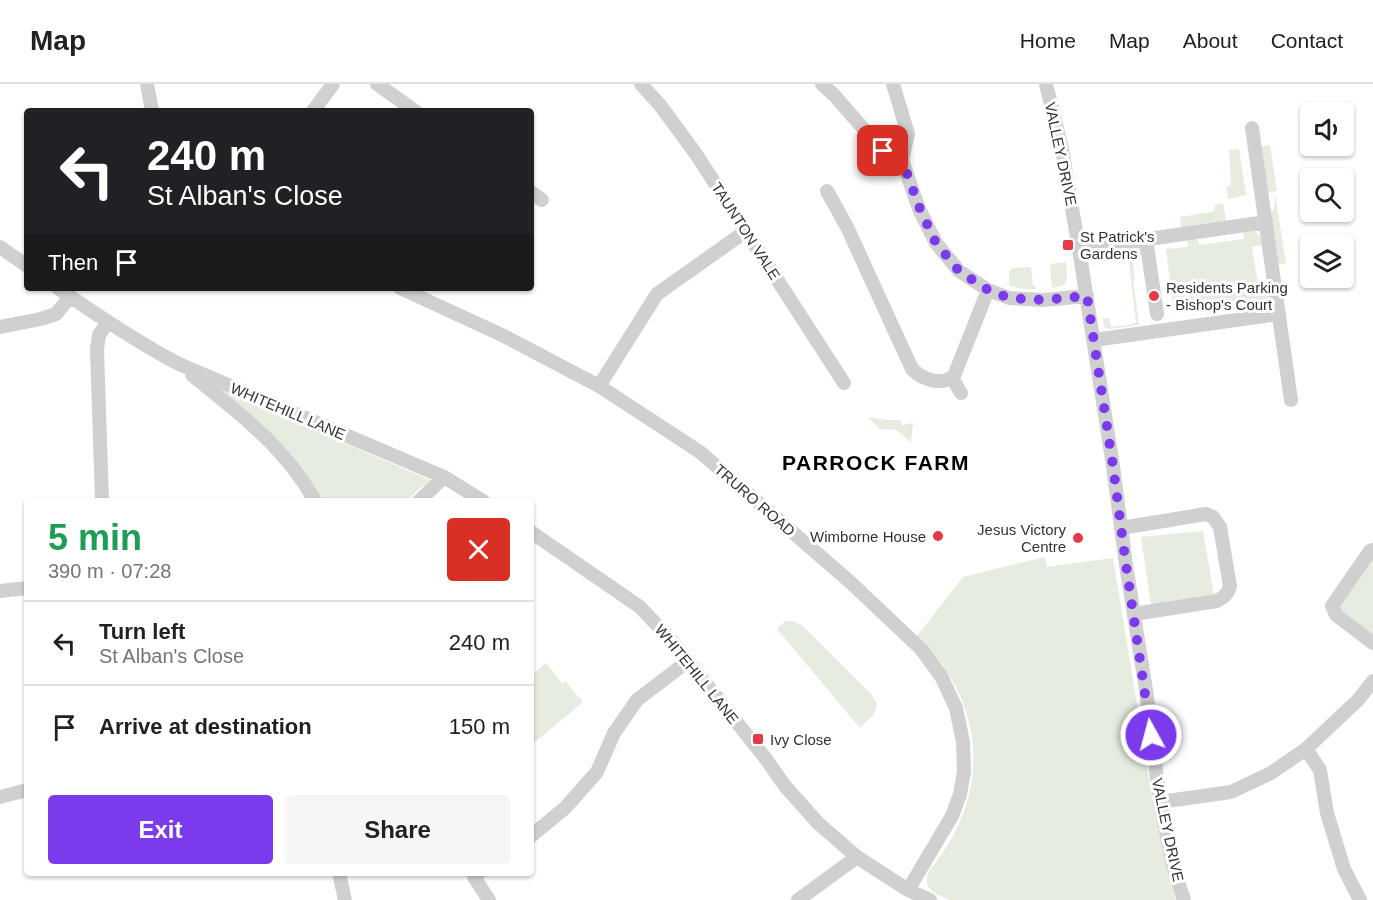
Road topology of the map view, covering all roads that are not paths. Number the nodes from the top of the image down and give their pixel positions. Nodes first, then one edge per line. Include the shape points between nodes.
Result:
1 (147, 84) edge
2 (333, 84) edge
3 (377, 84) edge
4 (641, 84) edge
5 (822, 84) edge
6 (893, 84) edge
7 (1046, 84) edge
8 (152, 108) edge
9 (315, 108) edge
10 (411, 108) edge
11 (1252, 128) dead end
12 (902, 160) junction
13 (827, 191) dead end
14 (1266, 222) junction
15 (746, 231) junction
16 (1146, 239) junction
17 (0, 247) edge
18 (1079, 249) junction
19 (24, 264) edge
20 (988, 290) junction
21 (407, 291) edge
22 (66, 292) edge
23 (1087, 296) junction
24 (1279, 314) junction
25 (1156, 315) dead end
26 (108, 322) junction
27 (0, 327) edge
28 (1094, 340) junction
29 (181, 365) junction
30 (945, 380) junction
31 (844, 383) dead end
32 (598, 386) junction
33 (961, 393) dead end
34 (1291, 400) dead end
35 (444, 477) junction
36 (102, 498) edge
37 (313, 498) edge
38 (422, 498) edge
39 (478, 498) edge
40 (1121, 528) junction
41 (534, 534) edge
42 (1373, 550) edge
43 (24, 588) edge
44 (0, 591) edge
45 (1134, 614) junction
46 (1373, 643) edge
47 (688, 661) junction
48 (1373, 681) edge
49 (1306, 749) junction
50 (24, 791) edge
51 (0, 797) edge
52 (1160, 802) junction
53 (534, 833) edge
54 (857, 856) junction
55 (340, 876) edge
56 (475, 876) edge
57 (908, 890) junction
58 (345, 900) edge
59 (489, 900) edge
60 (798, 900) edge
61 (930, 900) edge
62 (1184, 900) edge
63 (1360, 900) edge

1 - 8 street
2 - 9 street
3 - 10 street
4 - 15 street, TAUNTON VALE via 696,154
5 - 12 street via 883,151
6 - 12 street via 908,134
7 - 18 street, VALLEY DRIVE
11 - 14 street
12 - 20 street via 936,243 959,271
13 - 30 street via 913,370 927,378
14 - 16 street
14 - 24 street
15 - 31 street, TAUNTON VALE
15 - 32 street via 657,294
16 - 18 street
16 - 25 street
17 - 19 street
18 - 23 street, VALLEY DRIVE
20 - 23 street via 1009,298
20 - 30 street via 955,373
21 - 32 street, TRURO ROAD via 502,335
22 - 26 street, WHITEHILL LANE
22 - 27 street via 56,314
23 - 28 street, VALLEY DRIVE
24 - 28 street
24 - 34 street
26 - 29 street, WHITEHILL LANE
26 - 36 street via 99,335 98,349
28 - 40 street, VALLEY DRIVE
29 - 35 street, WHITEHILL LANE
29 - 37 street via 285,456
30 - 33 street
32 - 57 street, TRURO ROAD via 700,452 880,609 921,649 941,676 956,708 961,732 963,782 952,816
35 - 38 street
35 - 39 street, WHITEHILL LANE
40 - 45 street, VALLEY DRIVE
40 - 45 street via 1206,514 1213,517 1220,527 1230,586 1224,598 1217,601
41 - 47 street, WHITEHILL LANE via 640,606
42 - 46 street via 1332,606 1335,615
43 - 44 street
45 - 52 street, VALLEY DRIVE
47 - 53 street via 638,700 614,733 597,772 566,808
47 - 54 street, WHITEHILL LANE via 785,786 818,823
48 - 49 street
49 - 52 street via 1271,773 1231,792
49 - 63 street via 1320,770 1327,813 1344,869
50 - 51 street
52 - 62 street, VALLEY DRIVE
54 - 57 street, WHITEHILL LANE
54 - 60 street
55 - 58 street
56 - 59 street
57 - 61 street, WHITEHILL LANE

